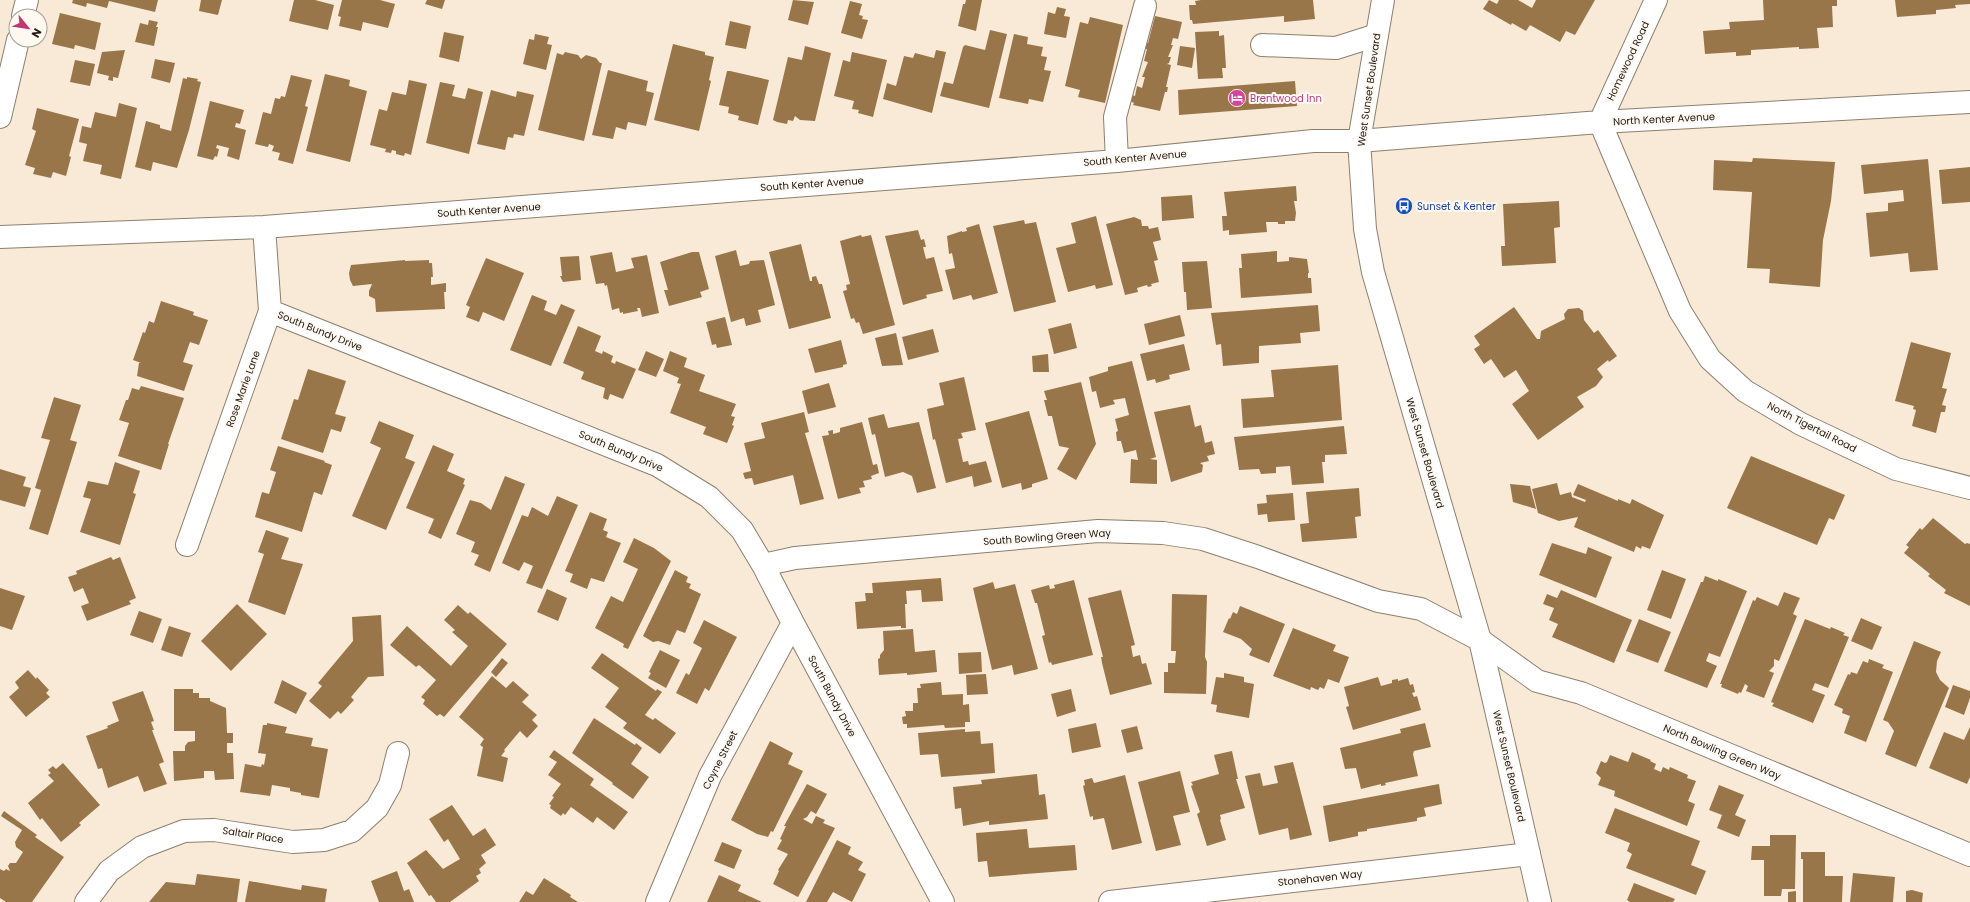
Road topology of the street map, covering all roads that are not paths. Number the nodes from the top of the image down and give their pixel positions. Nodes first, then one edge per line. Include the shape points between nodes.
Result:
1 (1383, 0) edge
2 (1656, 0) edge
3 (1145, 6) dead end
4 (1377, 35) junction
5 (1262, 45) dead end
6 (16, 48) edge
7 (1970, 102) edge
8 (0, 117) edge
9 (1600, 122) junction
10 (1359, 141) junction
11 (1117, 161) junction
12 (264, 227) junction
13 (0, 237) edge
14 (270, 311) junction
15 (1970, 488) edge
16 (187, 546) dead end
17 (763, 566) junction
18 (793, 623) junction
19 (1480, 640) junction
20 (398, 753) dead end
21 (1529, 854) junction
22 (1970, 855) edge
23 (86, 902) edge
24 (657, 902) edge
25 (943, 902) edge
26 (1110, 902) edge
27 (1540, 902) edge

1 - 4 street, West Sunset Boulevard
2 - 9 street, Homewood Road
3 - 11 street via 1115,117
4 - 5 street via 1336,48
4 - 10 street, West Sunset Boulevard
6 - 8 street
7 - 9 street, North Kenter Avenue
9 - 10 street, North Kenter Avenue
9 - 15 street, North Tigertail Road via 1680,311 1710,359 1745,392 1801,424 1896,469
10 - 11 street, South Kenter Avenue via 1313,141
10 - 19 street, West Sunset Boulevard via 1365,229 1373,272
11 - 12 street, South Kenter Avenue
12 - 13 street
12 - 14 street, Rose Marie Lane
14 - 16 street, Rose Marie Lane
14 - 17 street, South Bundy Drive via 657,464 709,497 742,530
17 - 18 street, South Bundy Drive
17 - 19 street, South Bowling Green Way via 795,558 1098,531 1163,533 1203,539 1378,601 1414,606
18 - 24 street, Coyne Street via 710,776
18 - 25 street, South Bundy Drive
19 - 21 street, West Sunset Boulevard
19 - 22 street, North Bowling Green Way via 1537,681 1581,693
20 - 23 street, Saltair Place via 390,785 377,808 352,831 324,840 293,842 214,830 184,831 142,847 109,871
21 - 26 street, Stonehaven Way
21 - 27 street, West Sunset Boulevard

